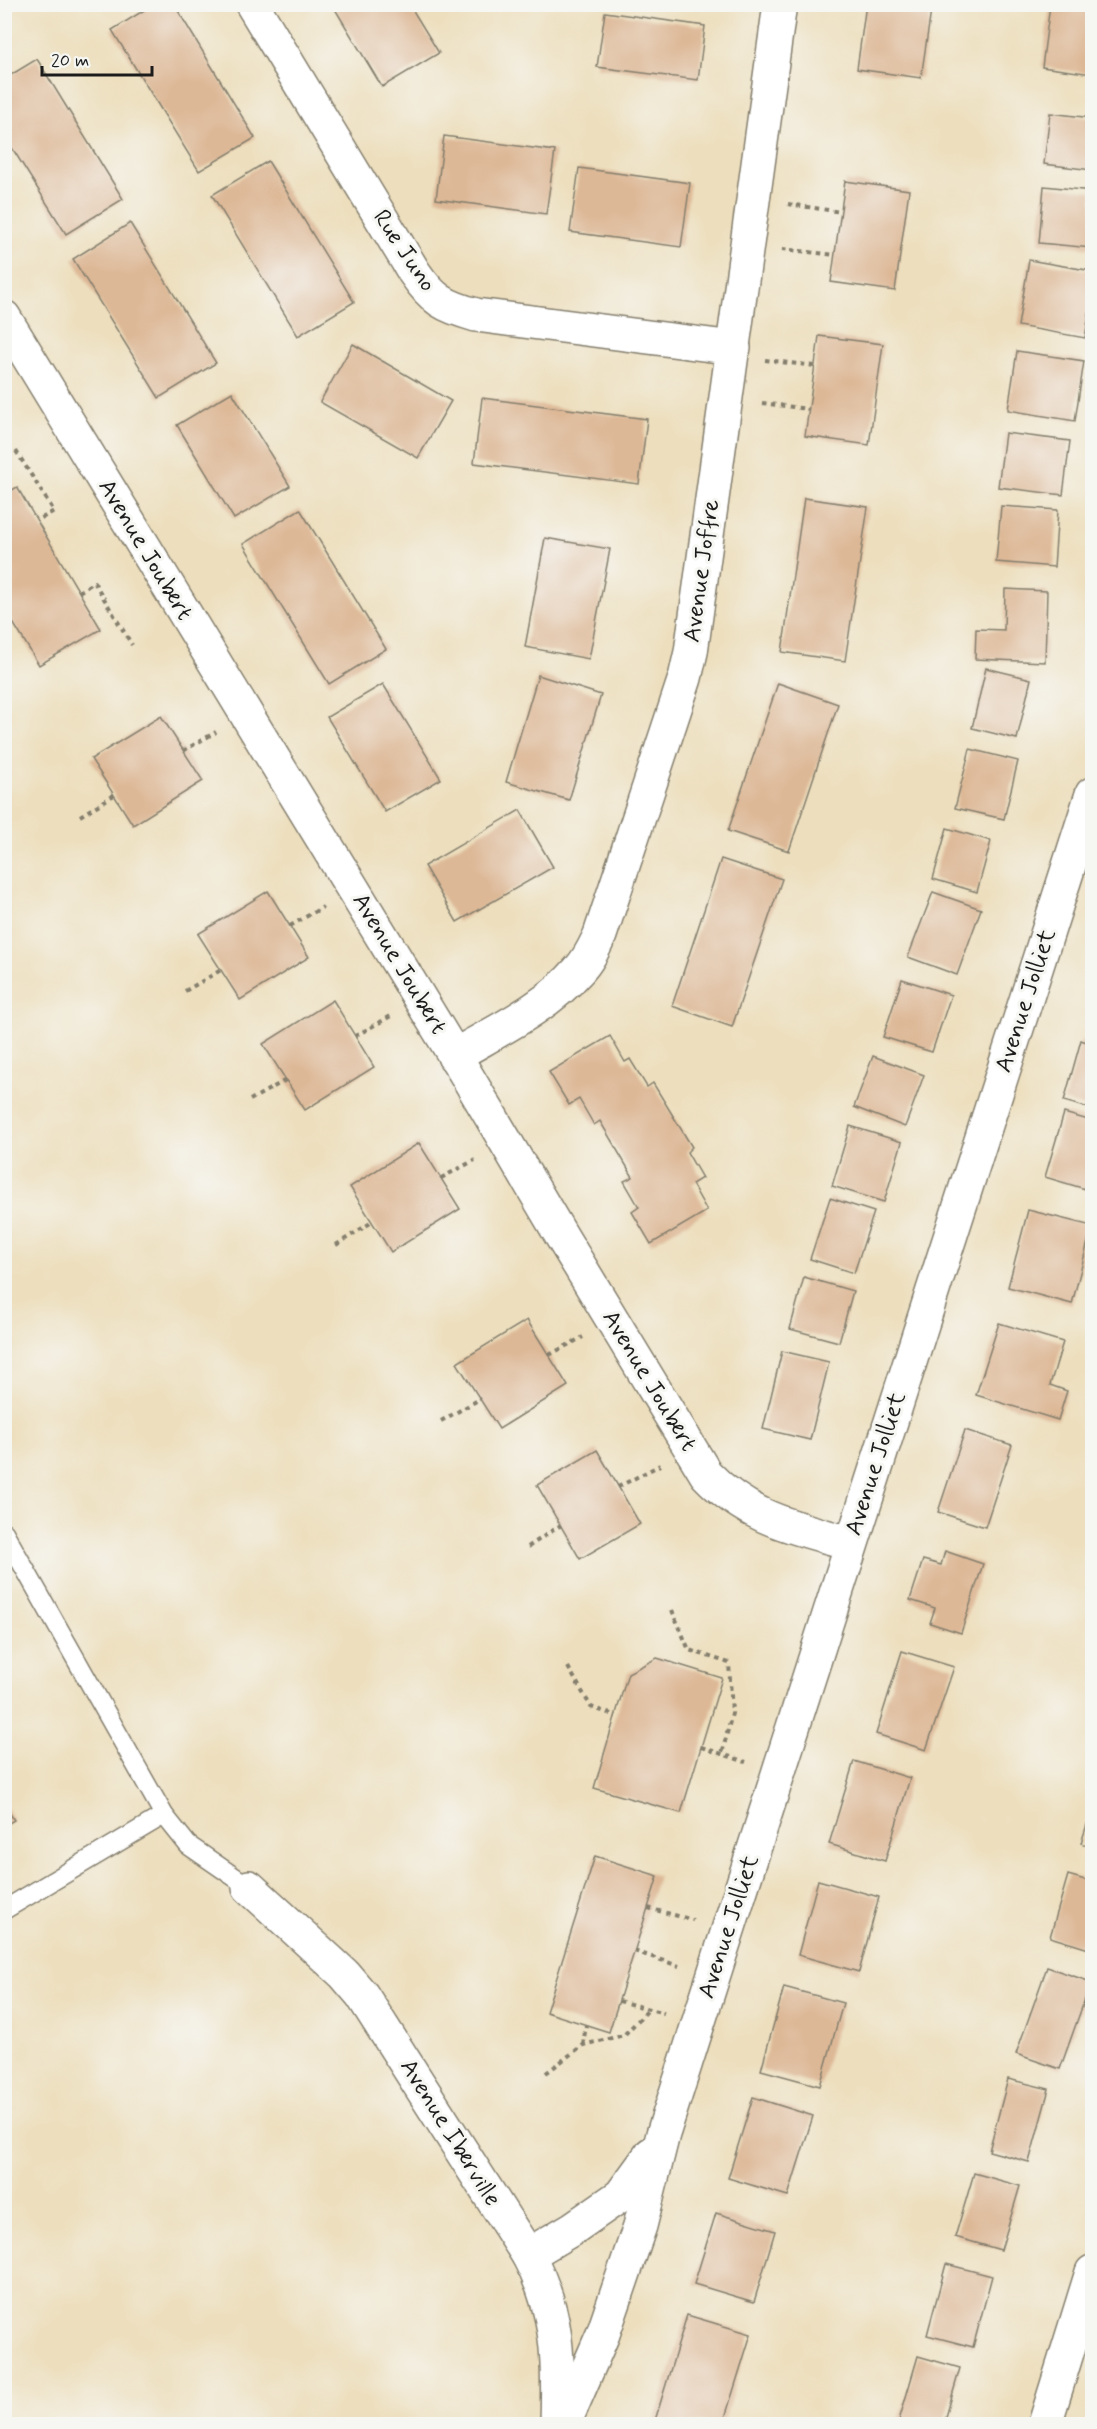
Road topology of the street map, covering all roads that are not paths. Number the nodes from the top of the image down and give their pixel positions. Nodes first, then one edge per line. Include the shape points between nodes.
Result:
1 (252, 4) edge
2 (780, 4) edge
3 (4, 317) edge
4 (733, 352) junction
5 (1092, 794) edge
6 (454, 1056) junction
7 (4, 1532) edge
8 (850, 1543) junction
9 (164, 1815) junction
10 (249, 1887) joint
11 (4, 1910) edge
12 (663, 2134) junction
13 (528, 2255) junction
14 (1092, 2272) edge
15 (557, 2424) edge
16 (564, 2424) edge
17 (1045, 2424) edge

1 - 4 street, Rue Juno via 414,272 440,303 476,315
2 - 4 street, Avenue Joffre
3 - 6 street, Avenue Joubert
4 - 6 street, Avenue Joffre via 691,652 600,935 585,963 545,1001
5 - 8 street, Avenue Jolliet
6 - 8 street, Avenue Joubert via 706,1474 759,1515
7 - 9 lane
8 - 12 street, Avenue Jolliet
9 - 10 lane via 188,1845
9 - 11 lane
10 - 13 street, Avenue Iberville via 362,1995
12 - 13 street, Avenue Jolliet via 621,2195
12 - 16 street, Avenue Jolliet via 640,2226 603,2334
13 - 15 street, Avenue Iberville via 547,2296 555,2330 559,2364
14 - 17 street

